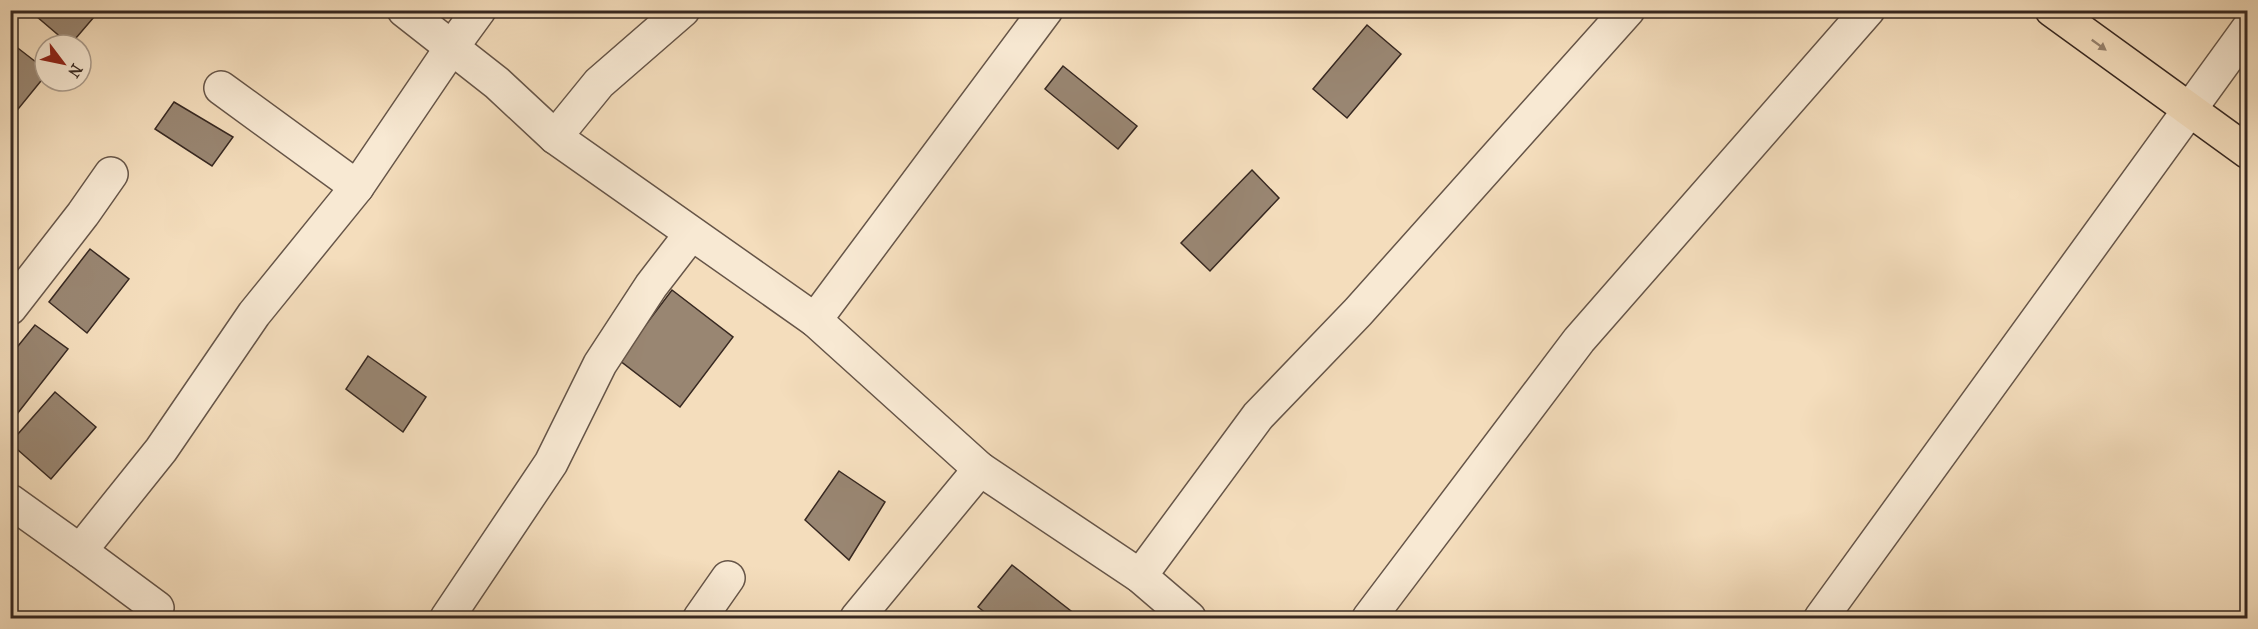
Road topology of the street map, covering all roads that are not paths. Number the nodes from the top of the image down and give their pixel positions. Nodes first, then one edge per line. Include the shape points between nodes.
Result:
1 (404, 10) edge
2 (479, 10) edge
3 (682, 10) edge
4 (1046, 10) edge
5 (1628, 10) edge
6 (1868, 10) edge
7 (2052, 10) edge
8 (2247, 29) edge
9 (452, 47) junction
10 (221, 88) dead end
11 (2188, 110) junction
12 (555, 137) junction
13 (2247, 152) edge
14 (111, 174) dead end
15 (357, 187) junction
16 (691, 234) junction
17 (10, 308) edge
18 (815, 320) junction
19 (980, 469) junction
20 (10, 501) edge
21 (80, 551) junction
22 (1140, 576) junction
23 (728, 578) dead end
24 (1182, 616) edge
25 (150, 618) edge
26 (447, 618) edge
27 (700, 618) edge
28 (857, 618) edge
29 (1369, 618) edge
30 (1821, 618) edge

1 - 9 street
2 - 9 street
3 - 12 street via 599,83
4 - 18 street
5 - 22 street via 1359,312 1258,416
6 - 29 street via 1579,340
7 -> 11 main road
8 - 11 street
9 - 12 street
9 - 15 street
10 - 15 street
11 - 13 main road
11 - 30 street
12 - 16 street
14 - 17 street
15 - 21 street via 254,314 161,450
16 - 18 street
16 - 26 street via 600,364 551,463
18 - 19 street
19 - 22 street
19 - 28 street
20 - 21 street
21 - 25 street via 156,608
22 - 24 street
23 - 27 street

